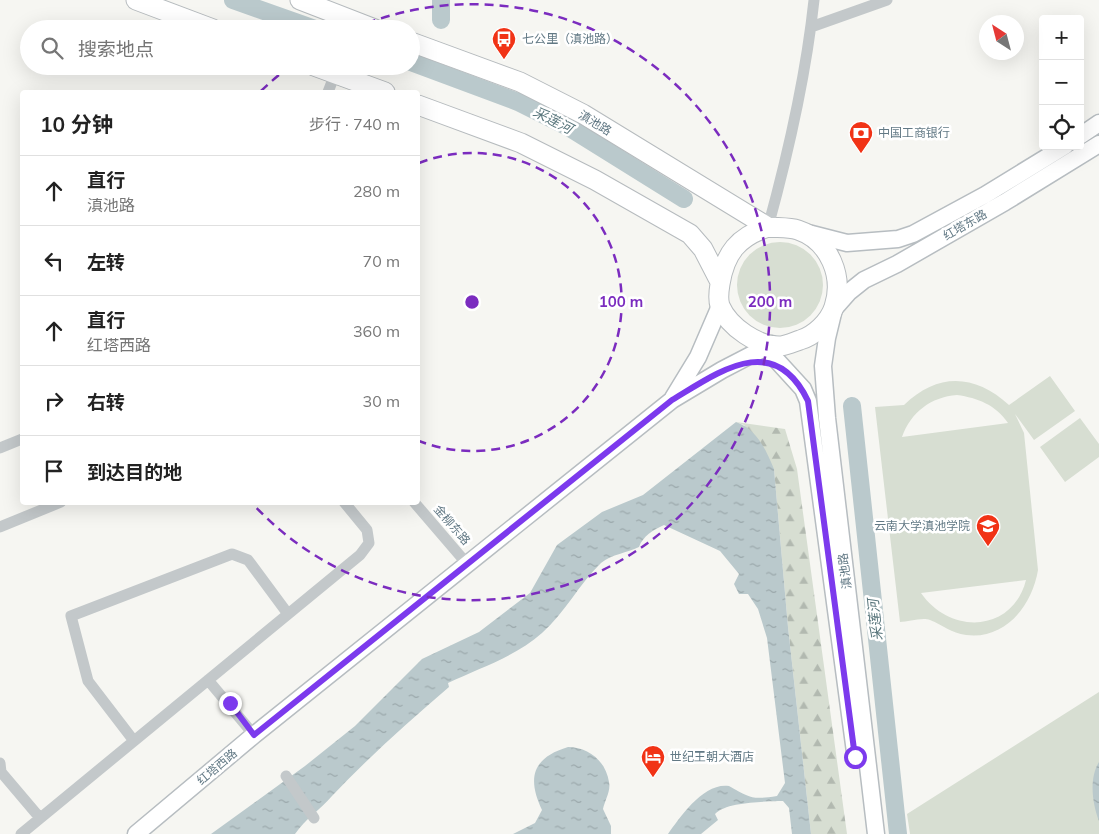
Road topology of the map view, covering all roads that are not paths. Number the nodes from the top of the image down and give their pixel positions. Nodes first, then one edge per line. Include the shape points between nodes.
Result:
1 (136, 0) edge
2 (300, 0) edge
3 (814, 0) edge
4 (887, 0) edge
5 (189, 20) edge
6 (352, 20) edge
7 (811, 28) junction
8 (420, 45) edge
9 (335, 75) edge
10 (338, 75) edge
11 (329, 90) edge
12 (379, 90) edge
13 (420, 106) edge
14 (1099, 123) edge
15 (1084, 133) edge
16 (1099, 144) edge
17 (1058, 150) edge
18 (768, 228) junction
19 (798, 230) junction
20 (720, 282) junction
21 (720, 306) junction
22 (834, 308) junction
23 (766, 345) junction
24 (739, 363) junction
25 (786, 370) junction
26 (672, 400) junction
27 (20, 440) edge
28 (0, 448) edge
29 (54, 505) edge
30 (346, 505) edge
31 (417, 505) edge
32 (0, 527) edge
33 (468, 565) junction
34 (288, 614) junction
35 (208, 680) junction
36 (254, 735) junction
37 (134, 741) junction
38 (0, 764) edge
39 (286, 776) dead end
40 (40, 818) junction
41 (314, 818) dead end
42 (21, 834) edge
43 (136, 834) edge
44 (865, 834) edge
45 (876, 834) edge

1 - 5 main road
2 - 6 main road
3 - 7 street
4 - 7 street
7 - 18 street
8 - 18 main road, 滇池路 via 520,82 582,114
9 - 11 street
10 - 12 main road
13 - 20 main road via 521,144 595,180 690,234 704,249
14 - 15 main road
16 - 22 main road, 红塔东路 via 897,264 864,280
17 - 19 main road, 红塔东路 via 985,195 898,239 847,243
18 - 19 main road
18 - 20 main road via 753,232 739,242 723,264
19 - 22 main road via 821,244 834,265 838,285
20 - 21 main road
21 - 23 main road via 746,335
21 - 26 main road via 698,357
22 - 23 main road via 821,328 806,338 782,346
22 - 45 main road, 滇池路 via 823,366 827,418
23 - 24 main road
23 - 25 main road, 滇池路
24 - 25 main road via 764,362
24 - 26 main road
25 - 44 main road, 滇池路 via 803,389 811,414
26 - 33 main road, 红塔西路
27 - 28 street
29 - 32 street
30 - 34 street via 367,530 369,542 360,555
31 - 33 street, 金柳东路
33 - 36 main road, 红塔西路
34 - 35 street
34 - 37 street via 248,560 232,554 71,616 88,681
35 - 36 street
35 - 37 street
36 - 43 main road, 红塔西路
37 - 40 street
38 - 40 street via 1,772
39 - 41 street
40 - 42 street

